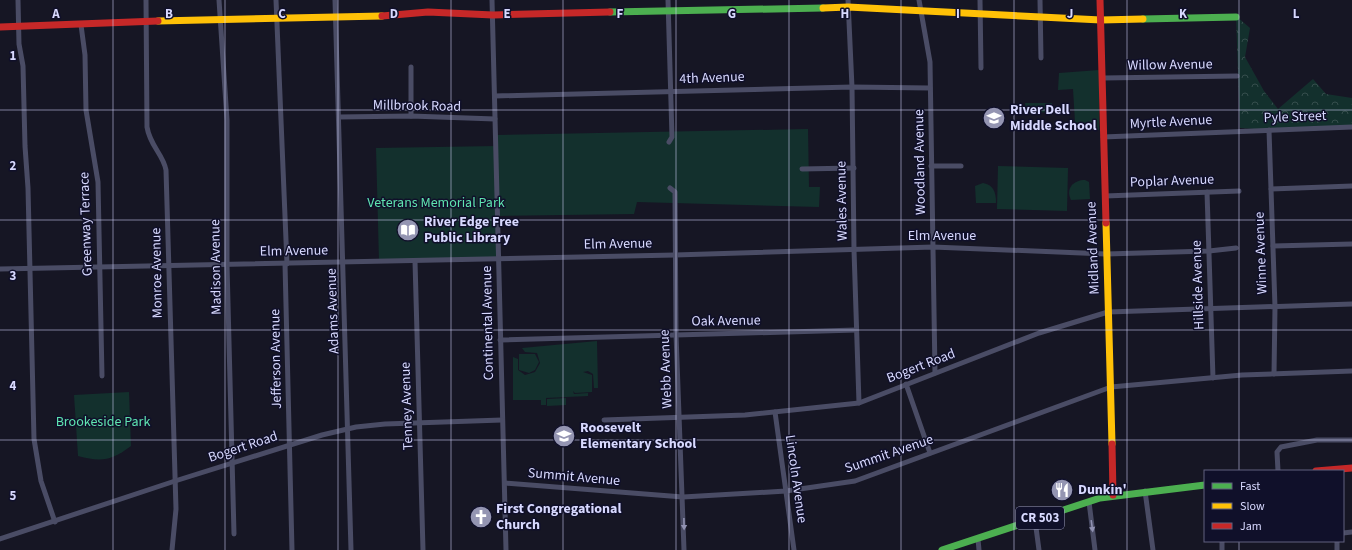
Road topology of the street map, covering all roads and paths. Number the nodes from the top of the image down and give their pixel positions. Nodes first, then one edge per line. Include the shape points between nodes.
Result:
1 (18, 0) edge
2 (146, 0) edge
3 (219, 0) edge
4 (276, 0) edge
5 (335, 0) edge
6 (492, 0) edge
7 (668, 0) edge
8 (919, 0) edge
9 (980, 0) edge
10 (1040, 0) edge
11 (1100, 0) edge
12 (848, 3) edge
13 (919, 10) junction
14 (668, 11) junction
15 (980, 13) junction
16 (493, 15) junction
17 (335, 16) junction
18 (1041, 16) junction
19 (1236, 17) dead end
20 (220, 18) junction
21 (277, 18) junction
22 (1101, 20) junction
23 (146, 22) junction
24 (81, 24) junction
25 (18, 26) junction
26 (0, 27) edge
27 (1041, 58) dead end
28 (411, 67) dead end
29 (981, 68) dead end
30 (1237, 76) dead end
31 (1103, 78) junction
32 (852, 86) junction
33 (930, 88) junction
34 (670, 92) junction
35 (494, 96) junction
36 (410, 116) junction
37 (339, 117) junction
38 (495, 119) junction
39 (1352, 127) edge
40 (1269, 130) junction
41 (1239, 131) joint
42 (1103, 137) junction
43 (669, 142) dead end
44 (932, 166) junction
45 (961, 166) dead end
46 (854, 168) junction
47 (802, 169) dead end
48 (1352, 186) edge
49 (670, 188) dead end
50 (1271, 189) junction
51 (1239, 191) dead end
52 (1207, 192) junction
53 (1105, 196) junction
54 (1352, 244) edge
55 (1273, 246) junction
56 (934, 247) junction
57 (1236, 248) dead end
58 (854, 250) junction
59 (1209, 251) junction
60 (1106, 254) junction
61 (675, 255) junction
62 (498, 258) junction
63 (415, 261) junction
64 (343, 262) junction
65 (286, 264) junction
66 (228, 265) junction
67 (170, 266) junction
68 (100, 267) junction
69 (30, 268) junction
70 (0, 269) edge
71 (1352, 304) edge
72 (1275, 307) junction
73 (1210, 308) junction
74 (1108, 312) junction
75 (856, 330) junction
76 (676, 334) junction
77 (500, 340) junction
78 (1352, 371) edge
79 (935, 373) junction
80 (1274, 374) junction
81 (102, 376) dead end
82 (1213, 378) junction
83 (906, 384) junction
84 (1110, 387) junction
85 (859, 403) junction
86 (774, 412) junction
87 (680, 418) junction
88 (502, 420) junction
89 (604, 420) dead end
90 (419, 422) junction
91 (348, 429) junction
92 (1352, 440) edge
93 (290, 445) junction
94 (930, 453) junction
95 (232, 464) junction
96 (1352, 468) edge
97 (1278, 470) edge
98 (1333, 470) edge
99 (175, 481) junction
100 (505, 483) junction
101 (1204, 485) edge
102 (786, 491) junction
103 (1145, 491) junction
104 (1113, 495) junction
105 (683, 497) junction
106 (1089, 502) junction
107 (1035, 520) junction
108 (55, 522) junction
109 (234, 534) dead end
110 (978, 539) junction
111 (0, 540) edge
112 (172, 550) edge
113 (292, 550) edge
114 (351, 550) edge
115 (422, 550) edge
116 (506, 550) edge
117 (684, 550) edge
118 (794, 550) edge
119 (942, 550) edge
120 (979, 550) edge
121 (1039, 550) edge
122 (1095, 550) edge
123 (1153, 550) edge

1 - 25 street
2 - 23 street, Monroe Avenue
3 - 20 street, Madison Avenue
4 - 21 street, Jefferson Avenue
5 - 17 street, Adams Avenue
6 - 16 street, Continental Avenue
7 - 14 street
8 - 13 street, Woodland Avenue
9 - 15 street
10 - 18 street
11 - 22 street, Midland Avenue
12 - 13 street
12 - 14 street
12 - 32 street, Wales Avenue
13 - 15 street
13 - 33 street, Woodland Avenue via 930,62
14 - 16 street
14 - 34 street
15 - 18 street
15 - 29 street
16 - 17 street via 428,12 373,17
16 - 35 street, Continental Avenue
17 - 21 street
17 - 37 street, Adams Avenue
18 - 22 street
18 - 27 street
19 - 22 street
20 - 21 street
20 - 23 street
20 - 66 street, Madison Avenue via 228,120
21 - 65 street, Jefferson Avenue
22 - 31 street, Midland Avenue
23 - 24 street
23 - 67 street, Monroe Avenue via 147,127 151,142 166,170
24 - 25 street
24 - 68 street, Greenway Terrace via 85,55 86,110 98,182
25 - 26 street
25 - 69 street via 23,66
28 - 36 street
30 - 31 street, Willow Avenue
31 - 42 street, Midland Avenue
32 - 33 street, 4th Avenue
32 - 34 street, 4th Avenue
32 - 46 street, Wales Avenue
33 - 44 street, Woodland Avenue
34 - 35 street, 4th Avenue
34 - 43 street via 672,137
35 - 38 street, Continental Avenue
36 - 37 street, Millbrook Road
36 - 38 street, Millbrook Road
37 - 64 street, Adams Avenue
38 - 62 street, Continental Avenue
39 - 40 street, Pyle Street
40 - 41 street, Pyle Street
40 - 50 street, Winne Avenue
41 - 42 street, Myrtle Avenue
42 - 53 street, Midland Avenue
44 - 45 street
44 - 56 street, Woodland Avenue
46 - 47 street
46 - 58 street, Wales Avenue
48 - 50 street
49 - 61 street, Webb Avenue via 675,192
50 - 55 street, Winne Avenue
51 - 52 street, Poplar Avenue
52 - 53 street, Poplar Avenue
52 - 59 street, Hillside Avenue
53 - 60 street, Midland Avenue
54 - 55 street
55 - 72 street, Winne Avenue
56 - 58 street, Elm Avenue
56 - 60 street, Elm Avenue
56 - 79 street, Woodland Avenue
57 - 59 street, Elm Avenue
58 - 61 street, Elm Avenue
58 - 75 street, Wales Avenue
59 - 60 street, Elm Avenue
59 - 73 street, Hillside Avenue
60 - 74 street, Midland Avenue
61 - 62 street, Elm Avenue
61 - 76 street, Webb Avenue
62 - 63 street, Elm Avenue
62 - 77 street, Continental Avenue
63 - 64 street, Elm Avenue
63 - 90 street, Tenney Avenue
64 - 65 street, Elm Avenue
64 - 91 street, Adams Avenue
65 - 66 street, Elm Avenue
65 - 93 street, Jefferson Avenue
66 - 67 street, Elm Avenue
66 - 95 street, Madison Avenue
67 - 68 street, Elm Avenue
67 - 99 street, Monroe Avenue
68 - 69 street, Elm Avenue
68 - 81 street, Greenway Terrace
69 - 70 street, Elm Avenue
69 - 108 street via 34,439 41,481
71 - 72 street, Bogert Road
72 - 73 street, Bogert Road
72 - 80 street, Winne Avenue
73 - 74 street, Bogert Road
73 - 82 street, Hillside Avenue
74 - 79 street, Bogert Road via 1039,333
74 - 84 street, Midland Avenue
75 - 76 street, Oak Avenue
75 - 85 street, Wales Avenue
76 - 77 street, Oak Avenue
76 - 87 street, Webb Avenue
77 - 88 street, Continental Avenue
78 - 80 street, Summit Avenue
79 - 83 street, Bogert Road
80 - 82 street, Summit Avenue
82 - 84 street, Summit Avenue
83 - 85 street, Bogert Road
83 - 94 street
84 - 94 street, Summit Avenue
84 - 104 street, Midland Avenue
85 - 86 street, Bogert Road
86 - 87 street, Bogert Road via 746,416
86 - 102 street, Lincoln Avenue
87 - 89 street, Bogert Road
87 - 105 street, Webb Avenue
88 - 90 street, Bogert Road
88 - 100 street, Continental Avenue
90 - 91 street, Bogert Road
90 - 115 street, Tenney Avenue
91 - 93 street, Bogert Road
91 - 114 street, Adams Avenue
92 - 97 street via 1317,440 1284,446 1277,452
93 - 95 street, Bogert Road
93 - 113 street, Jefferson Avenue
94 - 102 street, Summit Avenue via 855,481
95 - 99 street, Bogert Road
95 - 109 street, Madison Avenue
96 - 98 street
99 - 108 street, Bogert Road
99 - 112 street, Monroe Avenue via 176,509
100 - 105 street, Summit Avenue
100 - 116 street, Continental Avenue
101 - 103 street, CR 503
102 - 105 street, Summit Avenue
102 - 118 street, Lincoln Avenue
103 - 104 street, CR 503
103 - 123 street
104 - 106 street, CR 503
105 -> 117 street, Webb Avenue
106 - 107 street, CR 503
106 -> 122 street
107 - 110 street, CR 503
107 - 121 street
108 - 111 street, Bogert Road
110 - 119 street, CR 503
110 - 120 street

